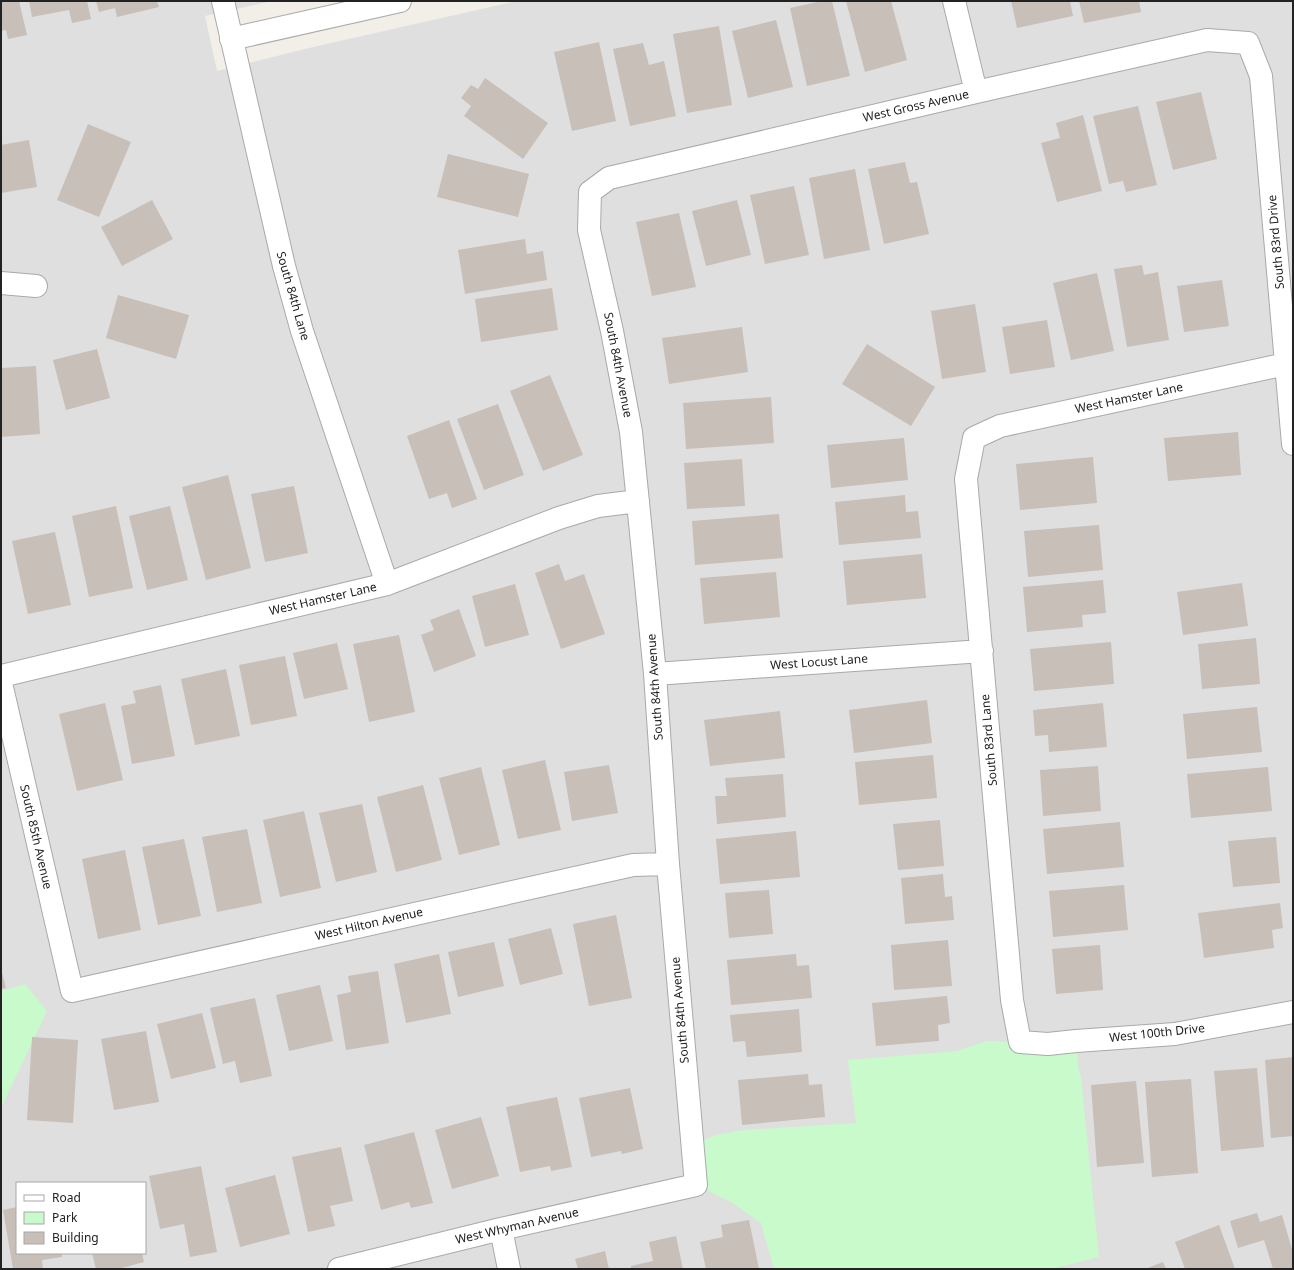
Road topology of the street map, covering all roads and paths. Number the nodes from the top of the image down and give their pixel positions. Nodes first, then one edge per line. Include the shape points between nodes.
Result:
1 (223, 1) edge
2 (400, 1) edge
3 (954, 1) edge
4 (231, 39) junction
5 (1248, 43) joint
6 (976, 92) junction
7 (590, 192) joint
8 (1, 283) edge
9 (36, 286) dead end
10 (1286, 364) junction
11 (974, 438) joint
12 (1293, 444) edge
13 (638, 501) junction
14 (387, 584) junction
15 (982, 651) junction
16 (656, 674) junction
17 (1, 676) edge
18 (1, 683) edge
19 (668, 864) junction
20 (72, 991) joint
21 (1293, 1012) edge
22 (1020, 1042) joint
23 (696, 1185) joint
24 (500, 1229) junction
25 (339, 1269) edge
26 (509, 1269) edge

1 - 4 street, South 84th Lane
2 - 4 street
3 - 6 street
4 - 14 street, South 84th Lane via 302,332
5 - 6 street, West Gross Avenue via 1207,40
5 - 10 street, South 83rd Drive via 1261,76
6 - 7 street, West Gross Avenue via 609,178
7 - 13 street, South 84th Avenue via 590,230 631,432
8 - 9 street
10 - 11 street, West Hamster Lane via 1000,426
10 - 12 street, South 83rd Drive
11 - 15 street, South 83rd Lane via 966,479
13 - 14 street, West Hamster Lane via 598,506 559,518
13 - 16 street, South 84th Avenue
14 - 17 street, West Hamster Lane
15 - 16 street, West Locust Lane
15 - 22 street, South 83rd Lane via 1012,1000
16 - 19 street, South 84th Avenue
18 - 20 street, South 85th Avenue
19 - 20 street, West Hilton Avenue via 634,864
19 - 23 street, South 84th Avenue
21 - 22 street, West 100th Drive via 1175,1034 1048,1044
23 - 24 street, West Whyman Avenue
24 - 25 street, West Whyman Avenue
24 - 26 street

